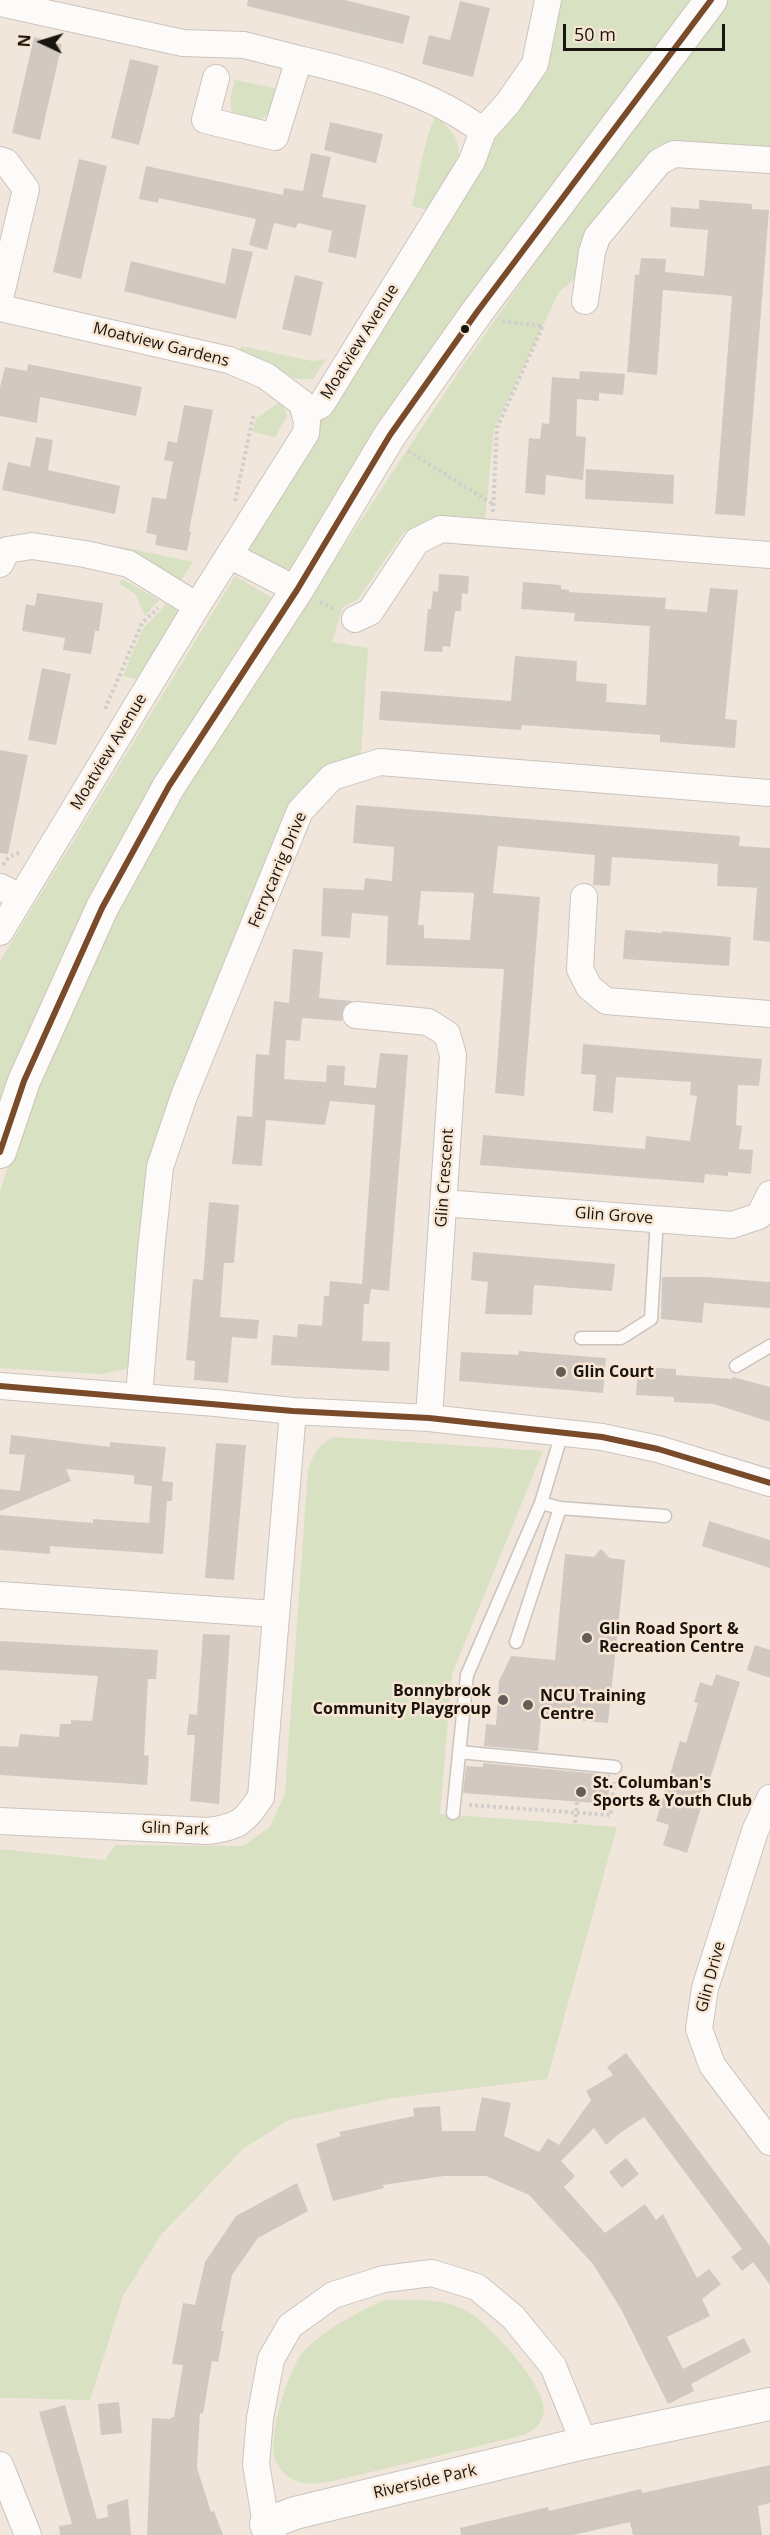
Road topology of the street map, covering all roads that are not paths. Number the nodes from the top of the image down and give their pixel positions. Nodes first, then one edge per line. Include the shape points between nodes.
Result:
1 (548, 0) edge
2 (711, 0) edge
3 (0, 3) edge
4 (299, 59) junction
5 (216, 78) dead end
6 (483, 131) junction
7 (0, 160) edge
8 (770, 160) edge
9 (0, 298) edge
10 (585, 301) dead end
11 (0, 308) edge
12 (306, 412) junction
13 (229, 555) junction
14 (770, 555) edge
15 (0, 564) edge
16 (297, 590) junction
17 (197, 606) junction
18 (355, 619) road end
19 (770, 786) edge
20 (11, 892) edge
21 (584, 897) dead end
22 (0, 932) edge
23 (770, 1014) edge
24 (356, 1015) dead end
25 (0, 1152) edge
26 (443, 1203) junction
27 (764, 1211) edge
28 (657, 1220) junction
29 (581, 1338) dead end
30 (770, 1346) edge
31 (736, 1366) dead end
32 (0, 1386) edge
33 (139, 1396) junction
34 (293, 1411) junction
35 (429, 1418) junction
36 (562, 1433) junction
37 (770, 1483) edge
38 (541, 1503) junction
39 (560, 1508) junction
40 (665, 1516) dead end
41 (0, 1595) edge
42 (275, 1614) junction
43 (516, 1642) dead end
44 (459, 1752) junction
45 (615, 1767) road end
46 (770, 1798) edge
47 (453, 1809) road end
48 (0, 1821) edge
49 (770, 2142) edge
50 (770, 2404) edge
51 (585, 2443) junction
52 (0, 2465) edge
53 (268, 2530) edge
54 (28, 2535) edge

1 - 6 street, Moatview Avenue via 535,64
2 - 16 street via 477,312 390,435
3 - 4 street via 183,43 244,45
4 - 5 street via 275,137 205,120
4 - 6 street via 410,90 461,115
6 - 12 street, Moatview Avenue via 472,161 326,398 315,410
7 - 9 street via 6,162 26,189
8 - 10 street via 674,154 659,162 597,237
11 - 12 street, Moatview Gardens via 229,360 266,376 302,403
12 - 13 street, Moatview Avenue via 306,433
13 - 16 street
13 - 17 street, Moatview Avenue
14 - 18 street via 441,529 417,541 370,612
15 - 17 street via 7,550 32,546 85,554 129,564
16 - 25 street via 169,786 102,908 24,1081
17 - 20 street, Moatview Avenue
19 - 33 street, Ferrycarrig Drive via 380,762 332,777 300,811 184,1096 160,1167
20 - 22 street, Moatview Avenue
21 - 23 street via 580,969 589,987 606,1001
24 - 26 street, Glin Crescent via 428,1022 447,1034 453,1055
26 - 28 street, Glin Grove
26 - 35 street, Glin Crescent
27 - 28 street, Glin Grove via 732,1225
28 - 29 lane via 651,1319 621,1338
30 - 31 lane
32 - 33 street
33 - 34 street
34 - 35 street
34 - 42 street, Glin Park
35 - 36 street
36 - 37 street via 658,1449
36 - 38 lane
38 - 39 lane
38 - 44 lane via 466,1675
39 - 40 lane
39 - 43 lane
41 - 42 street
42 - 48 street, Glin Park via 261,1797 246,1819 226,1829 208,1831
44 - 45 lane
44 - 47 lane
46 - 49 street, Glin Drive via 755,1831 705,1988 699,2029 712,2065
50 - 51 street, Riverside Park
51 - 53 street, Riverside Park via 295,2513
51 - 53 street, Riverside Park via 553,2366 513,2317 477,2286 432,2272 384,2279 333,2295 290,2326 271,2359 256,2464
52 - 54 street

